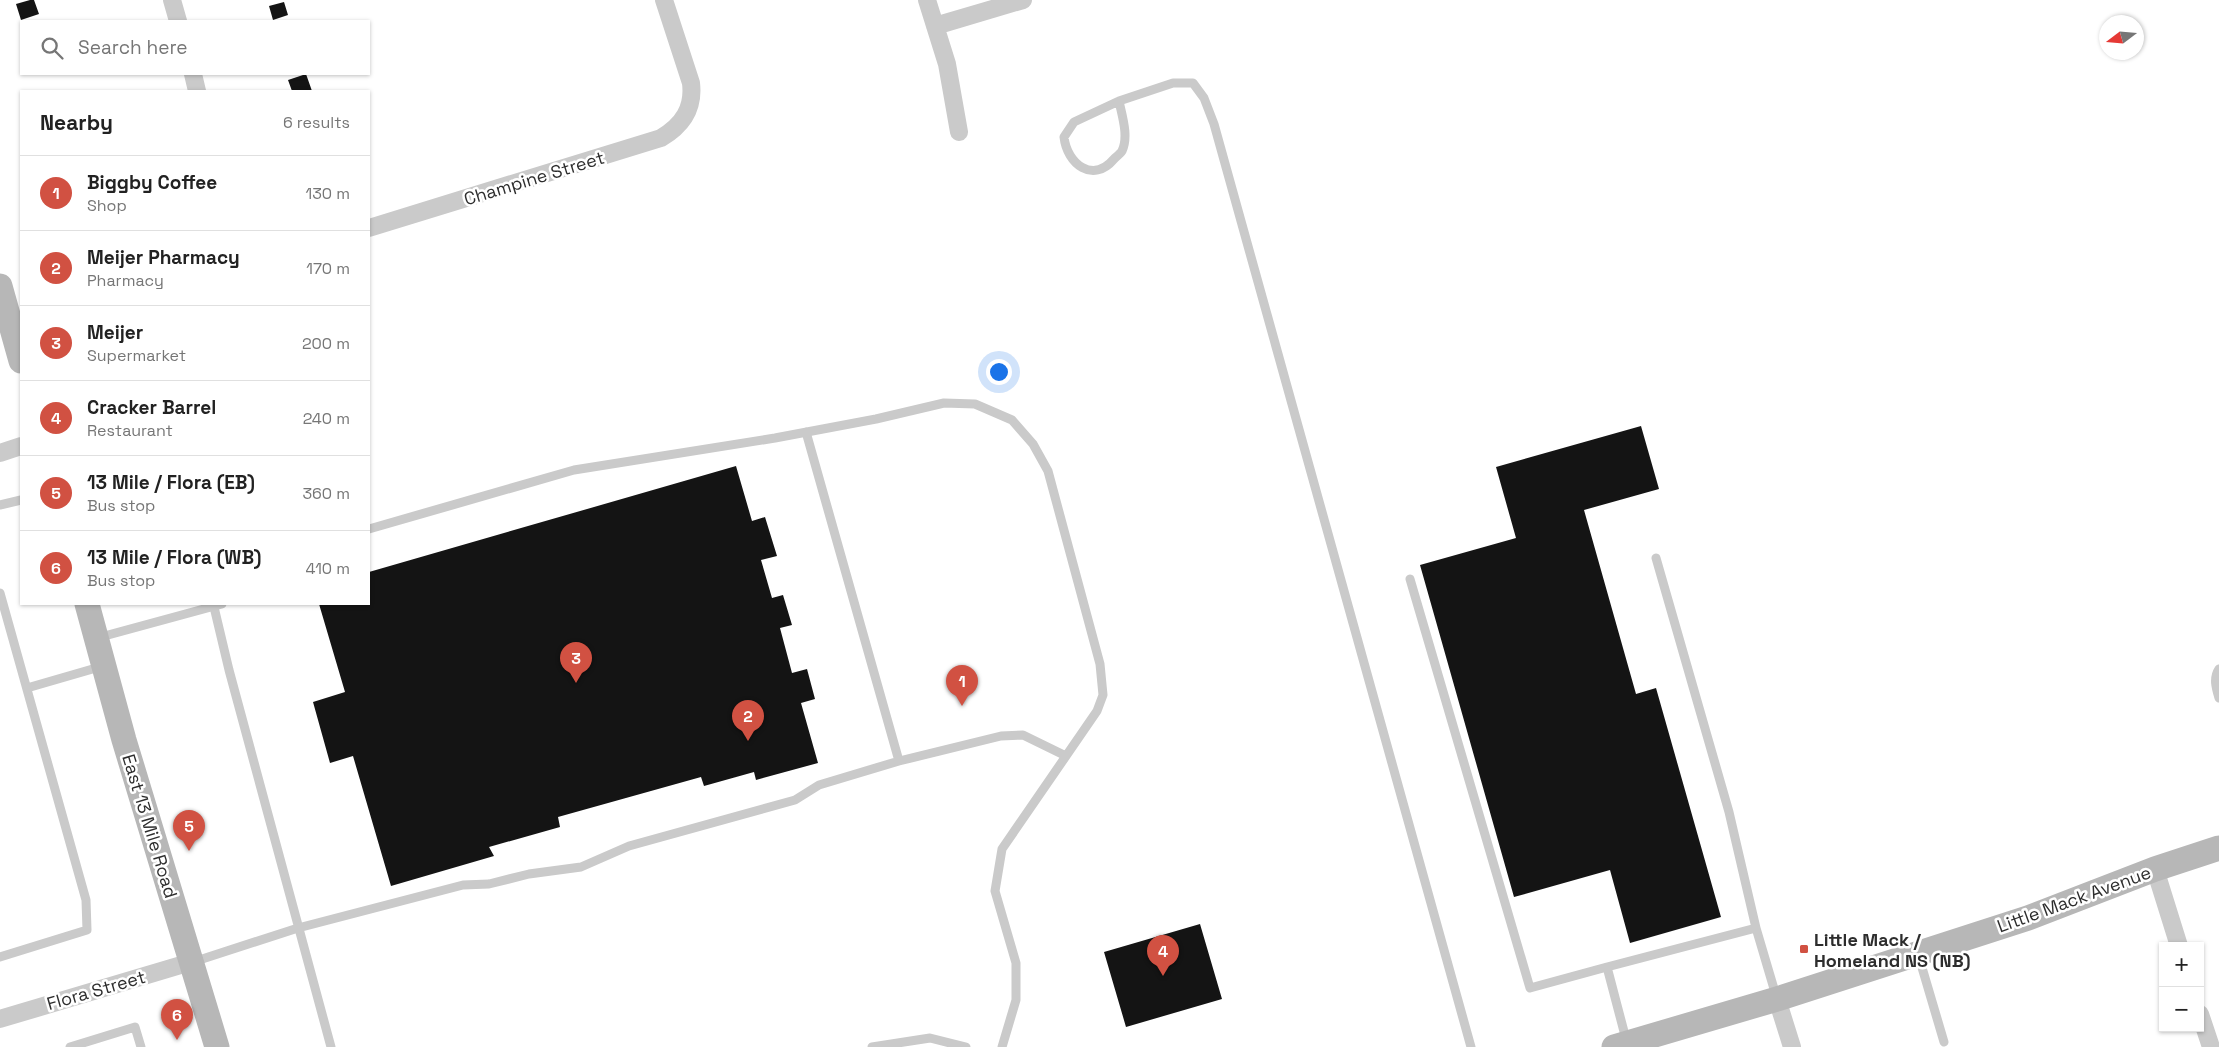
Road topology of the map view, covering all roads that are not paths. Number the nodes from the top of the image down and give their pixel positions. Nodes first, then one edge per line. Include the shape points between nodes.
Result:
1 (172, 0) edge
2 (664, 0) edge
3 (927, 0) edge
4 (1022, 0) edge
5 (178, 20) edge
6 (935, 26) junction
7 (192, 75) edge
8 (197, 90) edge
9 (1119, 101) junction
10 (959, 132) dead end
11 (370, 228) edge
12 (0, 286) edge
13 (11, 328) edge
14 (20, 358) edge
15 (806, 432) junction
16 (20, 446) edge
17 (0, 453) edge
18 (20, 500) edge
19 (0, 505) edge
20 (370, 529) edge
21 (1656, 558) dead end
22 (1410, 579) dead end
23 (0, 593) edge
24 (87, 605) edge
25 (218, 605) edge
26 (96, 638) junction
27 (104, 666) junction
28 (2219, 669) edge
29 (26, 688) junction
30 (2219, 698) edge
31 (1066, 756) junction
32 (899, 761) junction
33 (2219, 848) edge
34 (2154, 869) junction
35 (298, 928) junction
36 (1756, 928) junction
37 (2178, 942) edge
38 (1918, 954) junction
39 (0, 957) edge
40 (191, 962) junction
41 (1607, 967) junction
42 (1777, 999) junction
43 (0, 1018) edge
44 (2204, 1026) edge
45 (1944, 1042) dead end
46 (85, 1045) edge
47 (1620, 1045) edge
48 (70, 1047) edge
49 (141, 1047) edge
50 (217, 1047) edge
51 (331, 1047) edge
52 (872, 1047) edge
53 (966, 1047) edge
54 (1002, 1047) edge
55 (1471, 1047) edge
56 (1792, 1047) edge
57 (2211, 1047) edge

1 - 5 street
2 - 11 street, Champine Street via 691,83 689,110 682,122 661,138
3 - 6 street
4 - 6 street
6 - 10 street via 947,64
7 - 8 street
9 - 9 lane via 1074,122 1064,138 1065,149 1074,164 1090,171 1108,166 1122,150 1125,128
9 - 55 lane via 1173,83 1193,83 1204,98 1214,124
12 - 13 main road
13 - 14 main road
15 - 20 lane via 574,470
15 - 31 lane via 944,403 975,404 1012,420 1033,444 1048,471 1100,664 1103,695 1097,711
15 - 32 lane
16 - 17 street
18 - 19 lane
21 - 36 lane via 1729,812
22 - 41 lane via 1530,988
23 - 29 lane
24 - 26 main road, East 13 Mile Road
25 - 26 lane
25 - 35 lane
26 - 27 main road, East 13 Mile Road
27 - 29 lane
27 - 40 main road, East 13 Mile Road
28 - 30 lane via 2216,681
29 - 39 lane via 86,900 87,930
31 - 32 lane via 1022,735 1001,736
31 - 54 lane via 1002,849 995,891 1016,963 1016,1000
32 - 35 lane via 819,785 795,800 629,846 581,867 529,874 489,884 464,885
33 - 34 main road, Little Mack Avenue
34 - 37 street
34 - 38 main road, Little Mack Avenue via 2028,918
35 - 40 lane
35 - 51 lane
36 - 41 lane
36 - 42 lane
38 - 42 main road, Little Mack Avenue
38 - 45 lane
40 - 43 street, Flora Street
40 - 50 main road, East 13 Mile Road
41 - 47 lane
42 - 47 main road, Little Mack Avenue
42 - 56 street
44 - 57 street
46 - 48 lane
46 - 49 lane via 135,1027
52 - 53 lane via 930,1038

